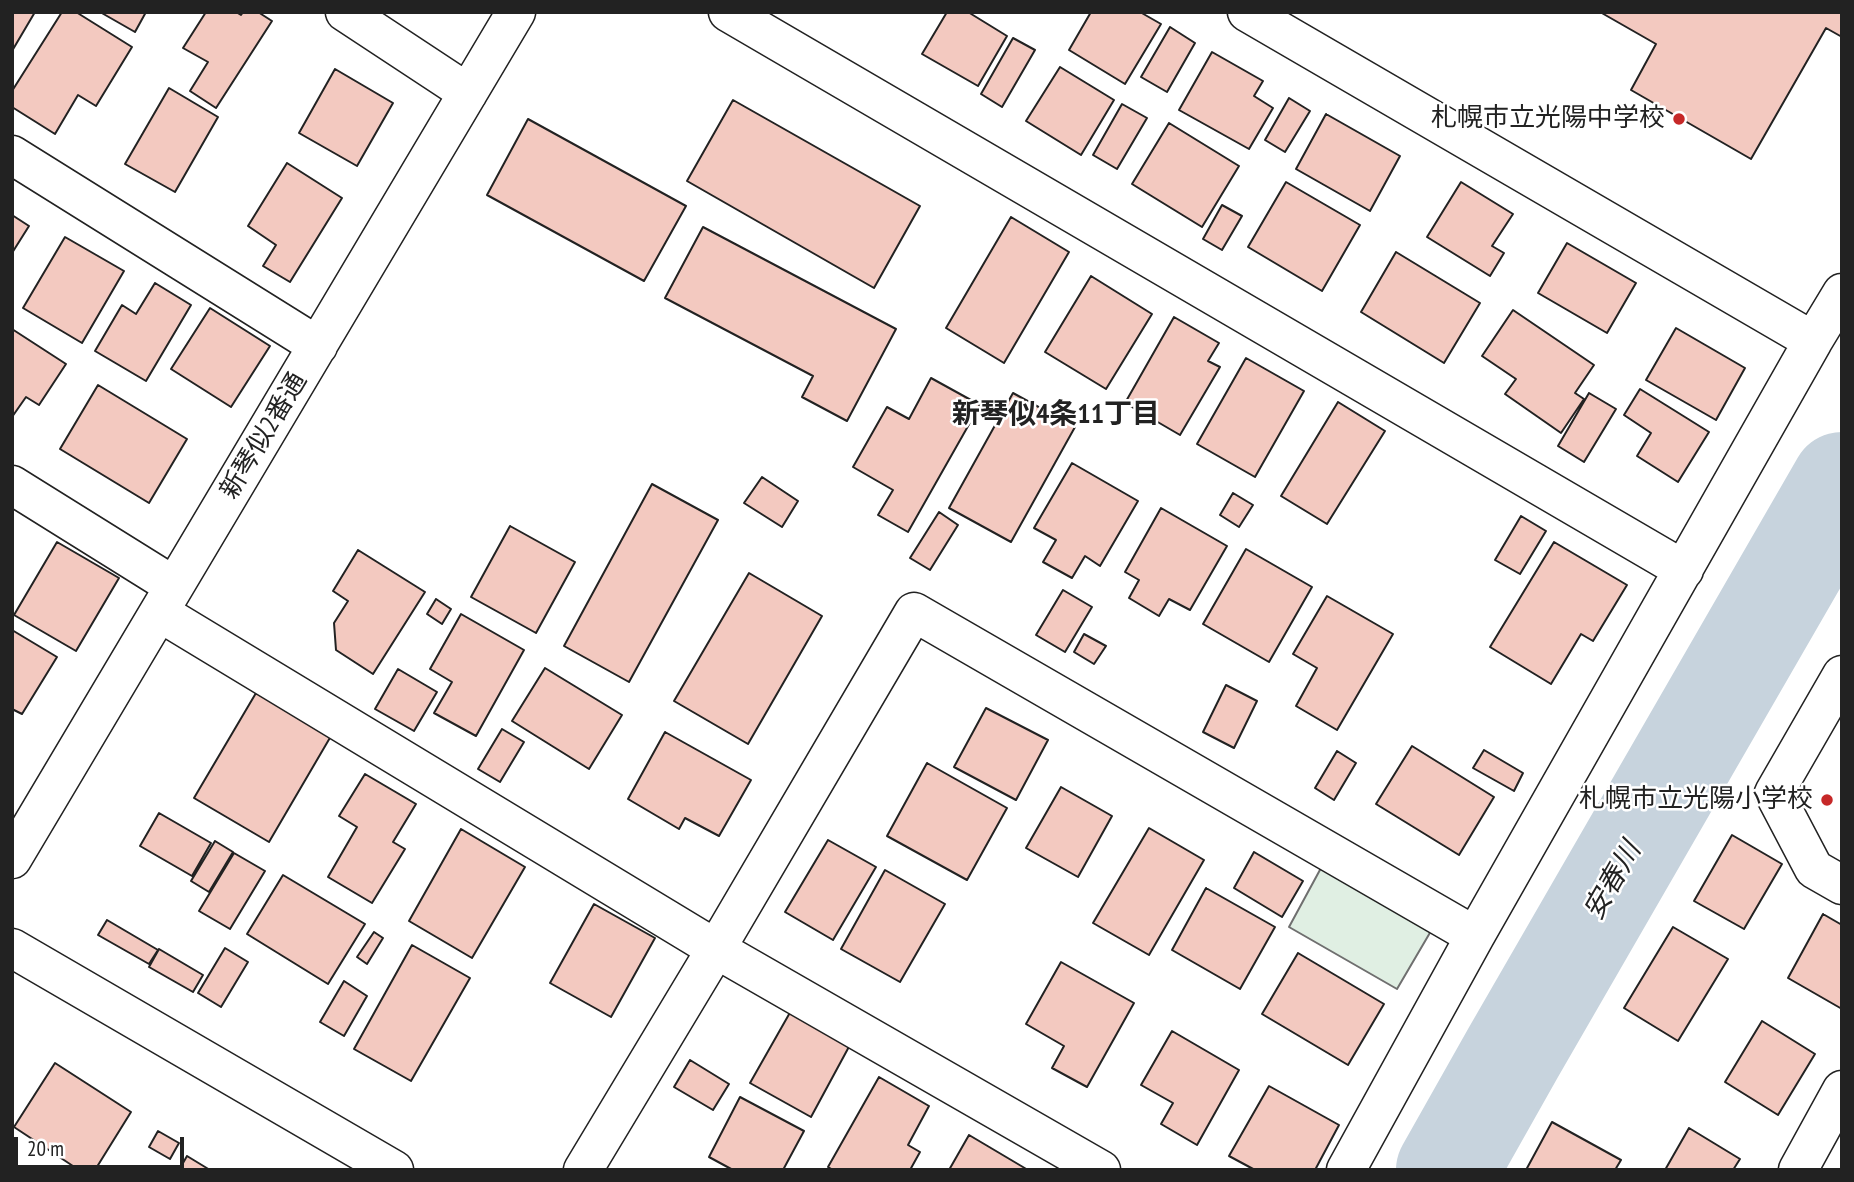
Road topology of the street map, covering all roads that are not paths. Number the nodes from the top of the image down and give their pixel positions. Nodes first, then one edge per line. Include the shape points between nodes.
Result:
1 (345, 12) edge
2 (516, 12) edge
3 (728, 12) edge
4 (1247, 12) edge
5 (468, 93) junction
6 (12, 155) edge
7 (1842, 293) edge
8 (1813, 341) junction
9 (318, 345) junction
10 (12, 485) edge
11 (1684, 570) junction
12 (167, 599) junction
13 (1842, 675) edge
14 (12, 859) edge
15 (1842, 886) edge
16 (1475, 936) junction
17 (12, 947) edge
18 (716, 949) junction
19 (1842, 1090) edge
20 (394, 1170) edge
21 (583, 1170) edge
22 (1101, 1170) edge
23 (1346, 1170) edge
24 (1798, 1170) edge

1 - 5 street
2 - 5 street, 新琴似2番通
3 - 11 street
4 - 8 street
5 - 9 street, 新琴似2番通
6 - 9 street
7 - 8 street
8 - 11 street
9 - 12 street, 新琴似2番通
10 - 12 street
11 - 16 street
12 - 14 street, 新琴似2番通
12 - 18 street
13 - 15 street via 1774,793 1814,869
16 - 18 street via 914,612
16 - 23 street
17 - 20 street
18 - 21 street
18 - 22 street
19 - 24 street

